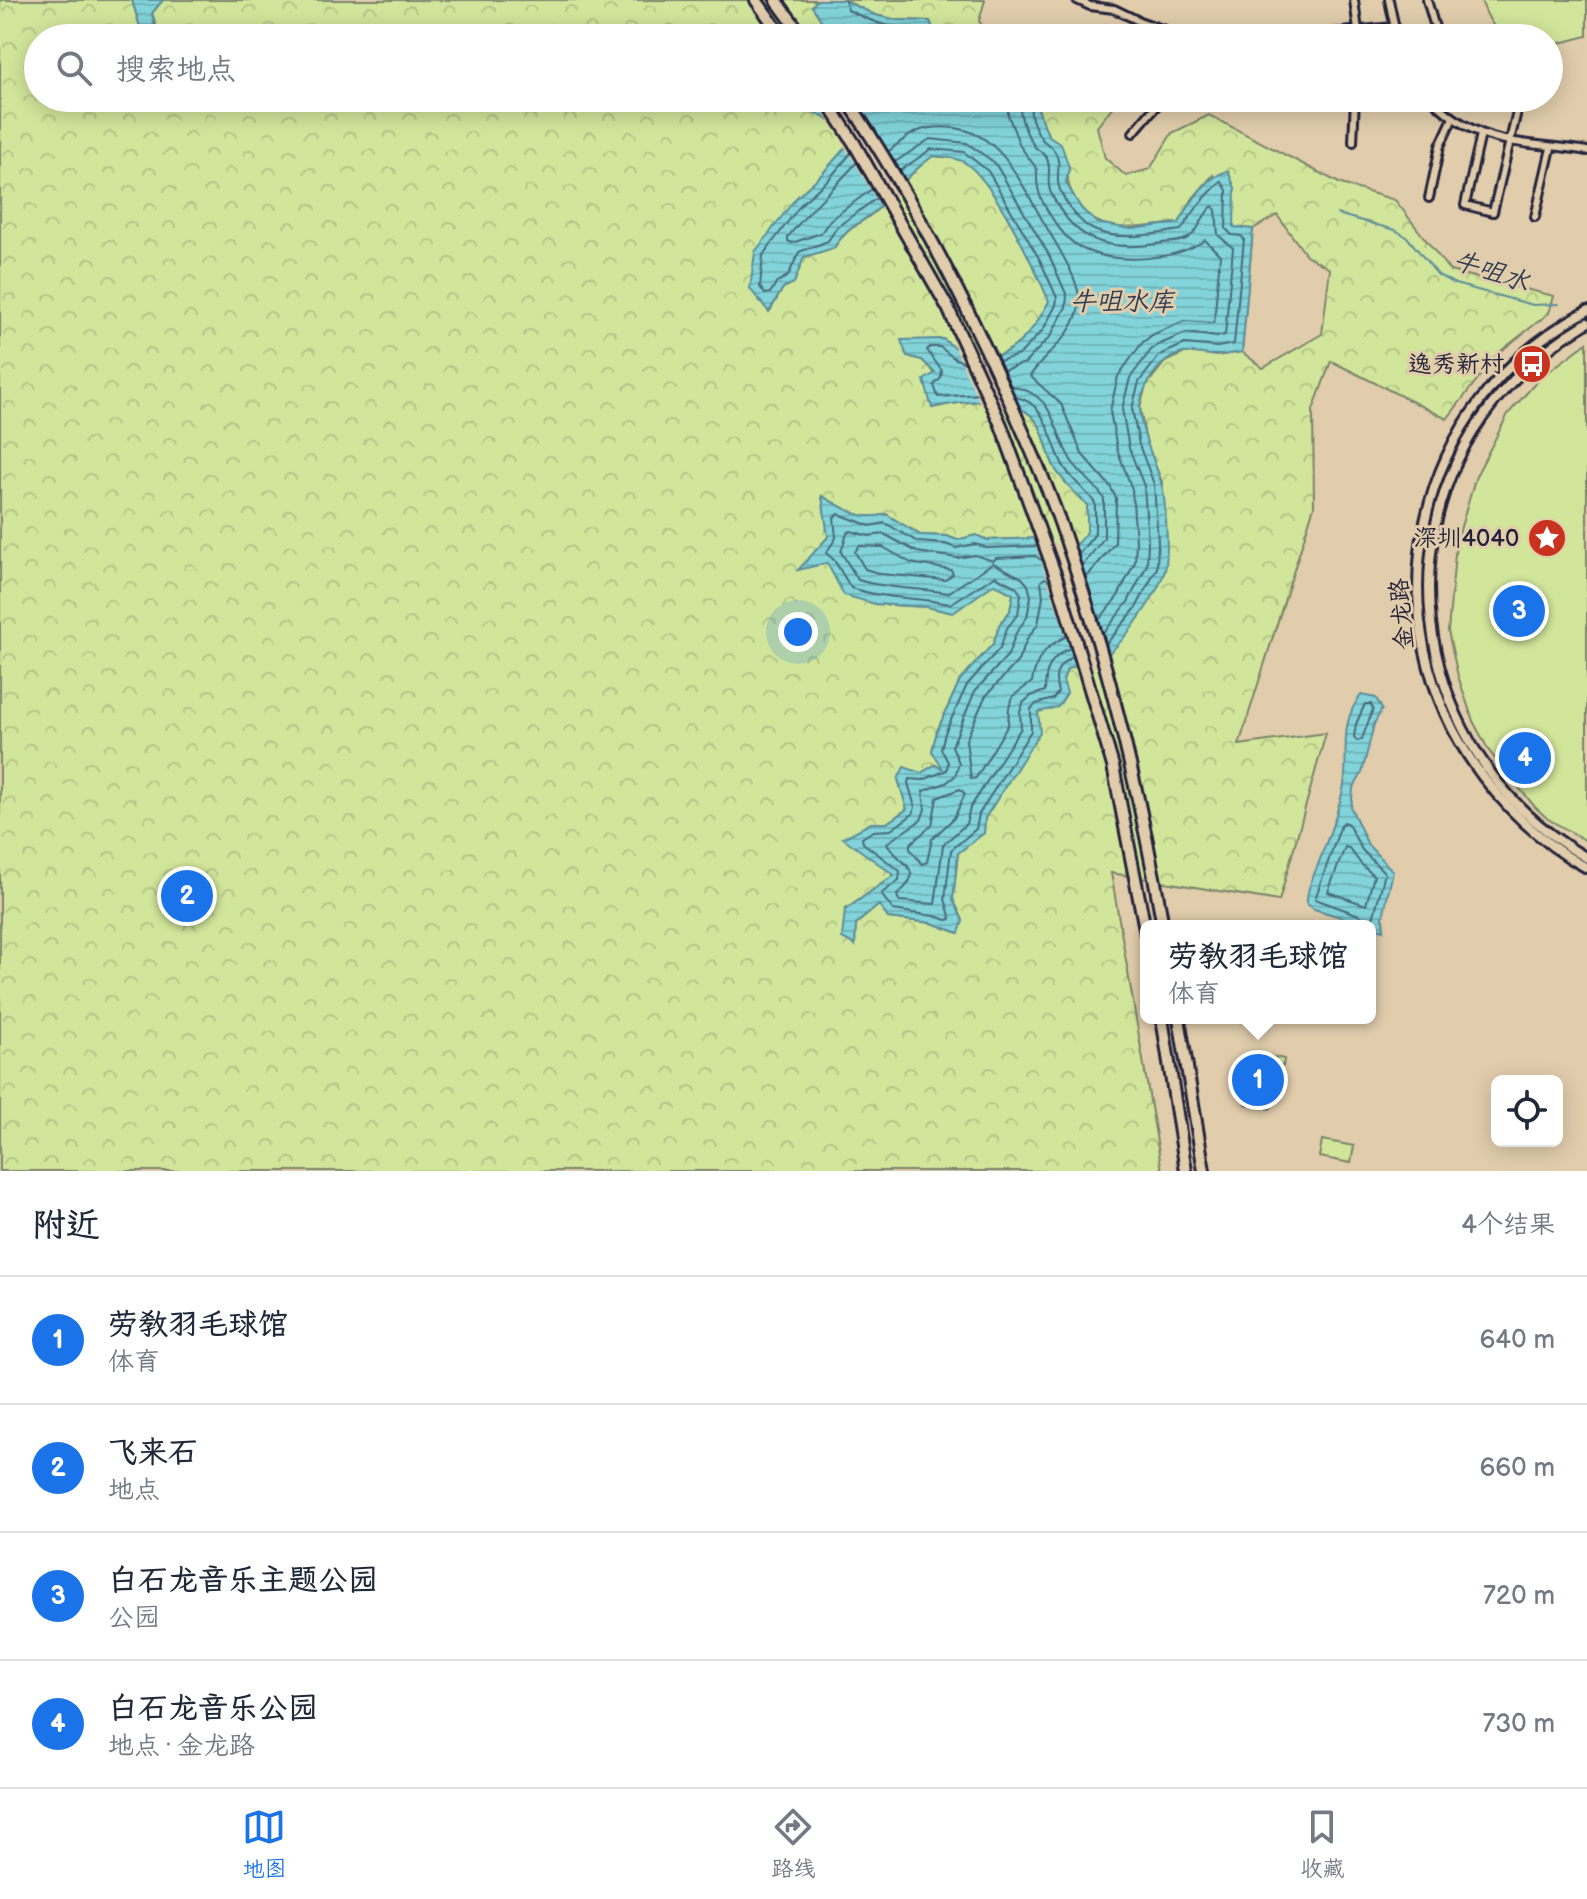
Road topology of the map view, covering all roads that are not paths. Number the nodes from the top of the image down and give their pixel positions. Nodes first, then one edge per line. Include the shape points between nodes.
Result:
1 (756, 0) edge
2 (776, 0) edge
3 (1077, 0) edge
4 (1354, 0) edge
5 (1389, 0) edge
6 (1427, 0) edge
7 (773, 24) edge
8 (794, 24) edge
9 (1147, 24) edge
10 (1358, 24) edge
11 (1393, 24) edge
12 (1434, 24) edge
13 (833, 112) edge
14 (855, 112) edge
15 (1151, 112) edge
16 (1354, 112) edge
17 (1446, 112) edge
18 (1517, 112) edge
19 (1453, 118) junction
20 (1133, 133) dead end
21 (1481, 134) junction
22 (1353, 142) dead end
23 (1509, 143) junction
24 (1551, 148) junction
25 (1587, 151) edge
26 (1429, 198) dead end
27 (1535, 217) dead end
28 (1587, 311) edge
29 (1587, 323) edge
30 (1587, 858) edge
31 (1587, 868) edge
32 (1143, 920) edge
33 (1162, 920) edge
34 (1163, 1024) edge
35 (1180, 1024) edge
36 (1186, 1171) edge
37 (1204, 1171) edge

1 - 7 highway
2 - 8 highway
3 - 9 street
4 - 10 street
5 - 11 street
6 - 12 street
13 - 32 highway via 948,308 1001,425 1058,582 1113,766
14 - 33 highway via 963,298 1065,537 1113,695
15 - 20 street
16 - 22 street
17 - 19 street
18 - 23 street
19 - 21 street
19 - 26 street via 1440,146
21 - 23 street
21 - 23 street via 1465,205 1493,212
23 - 24 street
24 - 25 street
24 - 27 street
28 - 31 main road, 金龙路 via 1527,351 1467,420 1426,512 1417,585 1426,662 1467,755 1524,823
29 - 30 main road, 金龙路 via 1533,361 1476,427 1456,465 1439,517 1429,595 1437,662 1470,743 1518,807
34 - 36 highway
35 - 37 highway

